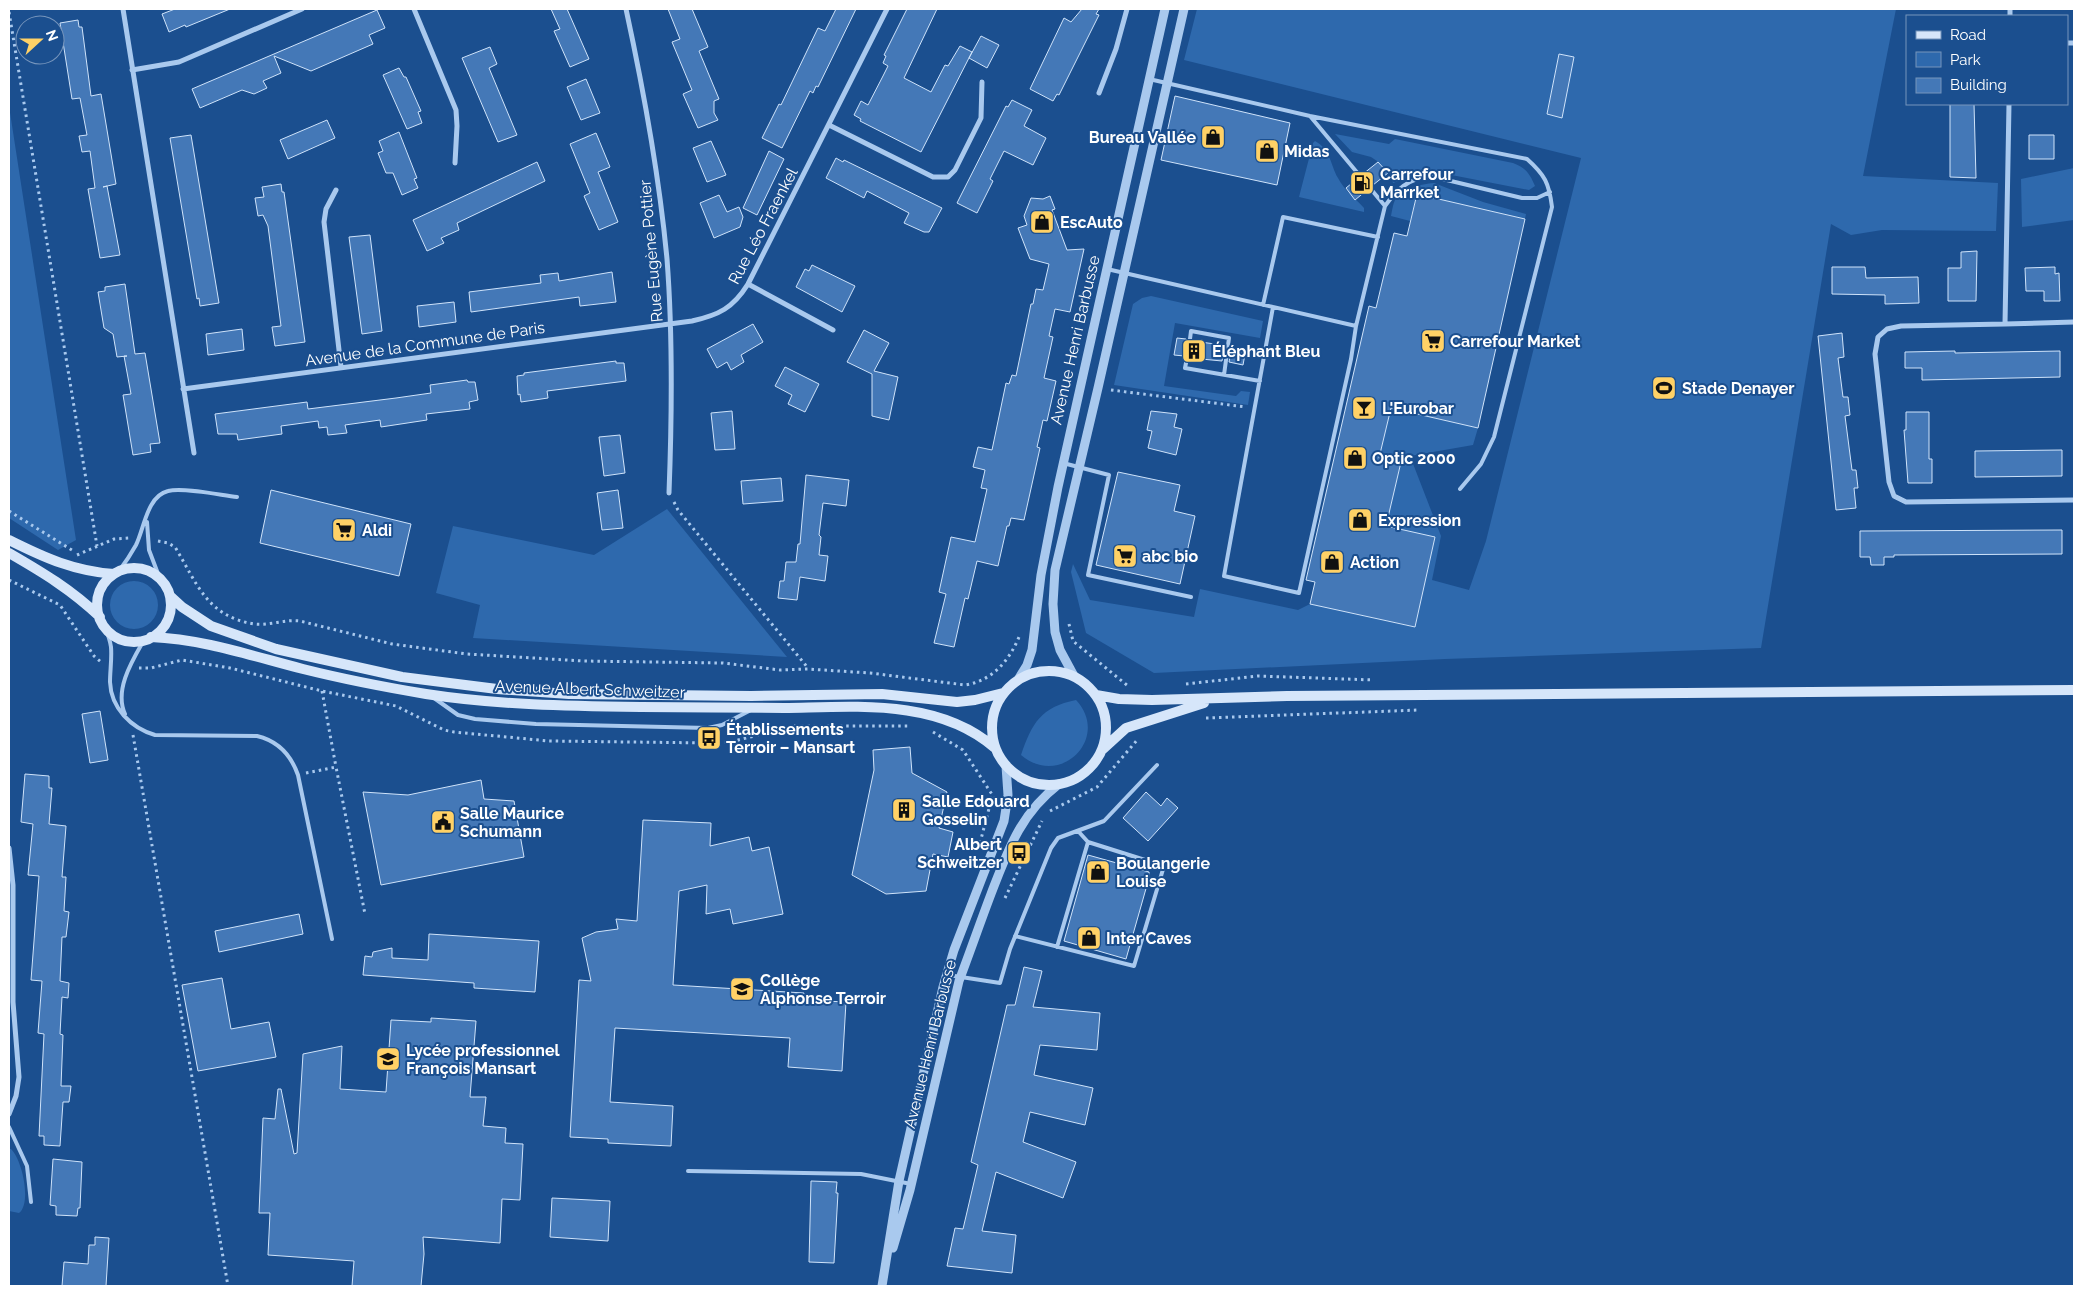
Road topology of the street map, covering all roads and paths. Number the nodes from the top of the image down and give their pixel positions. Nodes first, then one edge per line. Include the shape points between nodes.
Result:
1 (123, 9) edge
2 (302, 9) edge
3 (414, 9) edge
4 (626, 9) edge
5 (887, 9) edge
6 (1127, 9) edge
7 (1165, 9) edge
8 (1184, 9) edge
9 (9, 12) edge
10 (132, 70) junction
11 (1149, 79) junction
12 (982, 82) dead end
13 (1167, 83) junction
14 (1099, 93) dead end
15 (2009, 105) edge
16 (1310, 116) junction
17 (830, 125) junction
18 (454, 163) dead end
19 (336, 190) dead end
20 (1550, 192) junction
21 (1385, 206) junction
22 (1378, 237) junction
23 (1107, 269) junction
24 (1124, 273) junction
25 (748, 284) junction
26 (1262, 305) junction
27 (1273, 307) junction
28 (2074, 322) edge
29 (670, 324) junction
30 (2005, 324) junction
31 (1356, 326) junction
32 (834, 330) dead end
33 (1190, 340) dead end
34 (1187, 358) dead end
35 (341, 367) junction
36 (1224, 375) junction
37 (1260, 381) junction
38 (1098, 388) junction
39 (183, 389) junction
40 (1255, 408) junction
41 (194, 453) dead end
42 (1063, 463) junction
43 (1079, 468) junction
44 (1460, 489) dead end
45 (669, 493) joint
46 (237, 497) dead end
47 (2074, 500) edge
48 (9, 511) edge
49 (147, 518) junction
50 (126, 538) dead end
51 (9, 540) edge
52 (162, 542) dead end
53 (97, 546) junction
54 (9, 553) edge
55 (117, 573) junction
56 (160, 579) junction
57 (9, 580) edge
58 (170, 596) junction
59 (1191, 597) dead end
60 (102, 621) junction
61 (1019, 638) dead end
62 (147, 639) junction
63 (1073, 641) dead end
64 (194, 662) dead end
65 (104, 663) dead end
66 (142, 669) dead end
67 (808, 669) junction
68 (1074, 676) junction
69 (1019, 678) junction
70 (1128, 686) dead end
71 (2074, 690) edge
72 (322, 692) dead end
73 (1003, 693) junction
74 (428, 694) junction
75 (1096, 695) junction
76 (1217, 699) junction
77 (754, 708) junction
78 (1423, 709) dead end
79 (1202, 718) dead end
80 (127, 719) junction
81 (131, 724) junction
82 (1139, 738) dead end
83 (958, 746) dead end
84 (995, 748) junction
85 (1102, 749) junction
86 (1157, 764) dead end
87 (1006, 766) junction
88 (336, 767) junction
89 (298, 775) junction
90 (1059, 784) junction
91 (992, 797) dead end
92 (1078, 831) junction
93 (1088, 842) junction
94 (9, 848) edge
95 (1003, 900) dead end
96 (365, 914) dead end
97 (1015, 936) junction
98 (332, 939) dead end
99 (1057, 947) junction
100 (946, 974) junction
101 (961, 976) junction
102 (9, 1114) edge
103 (9, 1127) edge
104 (688, 1171) dead end
105 (899, 1182) junction
106 (911, 1184) junction
107 (30, 1202) dead end
108 (886, 1272) junction
109 (228, 1286) edge
110 (882, 1286) edge

1 - 10 street
2 - 10 street via 188,59
3 - 18 street via 456,110
4 - 29 street, Rue Eugène Pottier via 654,154 665,242
5 - 17 street, Rue Léo Fraenkel
6 - 14 street
7 - 11 street, Avenue Henri Barbusse
8 - 13 street, Avenue Henri Barbusse
9 - 53 path
10 - 39 street
11 - 13 lane
11 - 23 street, Avenue Henri Barbusse
12 - 17 street via 981,118 955,170 948,177 933,177
13 - 16 lane
13 - 24 street, Avenue Henri Barbusse
15 - 30 street
16 - 20 lane via 1527,159 1542,172
16 - 21 lane
17 - 25 street, Rue Léo Fraenkel
19 - 35 street via 326,209 324,222
20 - 21 lane via 1537,198 1522,198 1430,176 1418,178 1396,190
20 - 44 lane via 1552,207 1494,437 1481,464
21 - 22 lane
22 - 26 lane via 1283,216
22 - 31 lane
23 - 24 lane
23 - 42 street, Avenue Henri Barbusse
24 - 26 lane
24 - 38 street, Avenue Henri Barbusse
25 - 29 street, Rue Léo Fraenkel via 736,301 719,313
25 - 32 street
26 - 27 lane
27 - 31 lane
27 - 37 lane
28 - 30 street
29 - 35 street, Avenue de la Commune de Paris
29 - 45 street, Rue Eugène Pottier via 672,410
30 - 47 street via 1901,326 1887,329 1878,336 1875,354 1890,489 1894,496 1906,502
31 - 40 lane via 1299,592 1224,576
33 - 36 lane via 1191,331 1229,338
34 - 36 lane via 1186,368
35 - 39 street, Avenue de la Commune de Paris
36 - 37 lane
37 - 40 lane
38 - 40 path
38 - 43 street, Avenue Henri Barbusse
39 - 41 street
42 - 43 lane
42 - 69 street, Avenue Henri Barbusse via 1041,575 1032,650
43 - 59 lane via 1109,475 1088,574
43 - 68 street, Avenue Henri Barbusse via 1058,556 1053,593 1057,642
45 - 67 path via 678,510
46 - 49 lane via 167,491 153,502
48 - 53 path via 78,553
49 - 55 lane via 133,550
49 - 56 lane via 148,545
50 - 53 path
51 - 55 main road via 72,568
52 - 67 path via 175,547 208,602 229,615 256,624 294,620 392,644 467,654
54 - 60 main road via 64,586
55 - 56 main road via 130,568 141,569
55 - 60 main road via 100,592 98,603
56 - 58 main road
57 - 65 path via 56,602 94,656
58 - 62 main road via 167,622
58 - 73 main road, Avenue Albert Schweitzer via 205,623 276,650 402,677 497,689 588,694 882,694 957,702
60 - 62 main road via 121,639
60 - 80 lane via 111,650 111,689 115,702
61 - 67 path via 994,674 965,685 889,674
62 - 74 main road, Avenue Albert Schweitzer via 198,642 327,675
62 - 80 lane via 130,667 123,689 122,705
63 - 70 path
64 - 66 path via 177,660
68 - 69 main road via 1049,670
68 - 75 main road
69 - 73 main road
71 - 76 main road
72 - 88 path
73 - 84 main road via 992,717
74 - 77 main road, Avenue Albert Schweitzer via 539,705
74 - 77 lane via 465,717 536,724 708,728 722,725
75 - 76 main road via 1129,700
75 - 85 main road via 1106,724
76 - 85 main road via 1135,724 1120,732
77 - 84 main road, Avenue Albert Schweitzer via 858,707 921,712 974,731
78 - 79 path
80 - 81 lane
81 - 89 lane via 154,735 266,738 290,757
81 - 109 path
82 - 95 path via 1097,787 1046,813
83 - 91 path via 971,760
84 - 87 main road
85 - 90 main road via 1083,774
86 - 92 lane via 1104,821
87 - 90 main road via 1033,783
87 - 100 street, Avenue Henri Barbusse via 1008,795 1004,821
88 - 89 path
88 - 96 path
89 - 98 lane
90 - 101 street, Avenue Henri Barbusse via 1036,805 1012,841
92 - 93 lane
92 - 97 lane via 1058,838 1051,848
93 - 99 lane
93 - 99 lane via 1164,866 1134,966
94 - 102 street via 19,1078
97 - 99 lane
97 - 101 lane via 1000,983
100 - 101 lane
100 - 105 street, Avenue Henri Barbusse
101 - 106 street, Avenue Henri Barbusse
103 - 107 lane via 27,1166
104 - 105 lane via 854,1174
105 - 106 lane
105 - 108 street, Avenue Henri Barbusse
106 - 108 street, Avenue Henri Barbusse
108 - 110 street, Avenue Henri Barbusse

